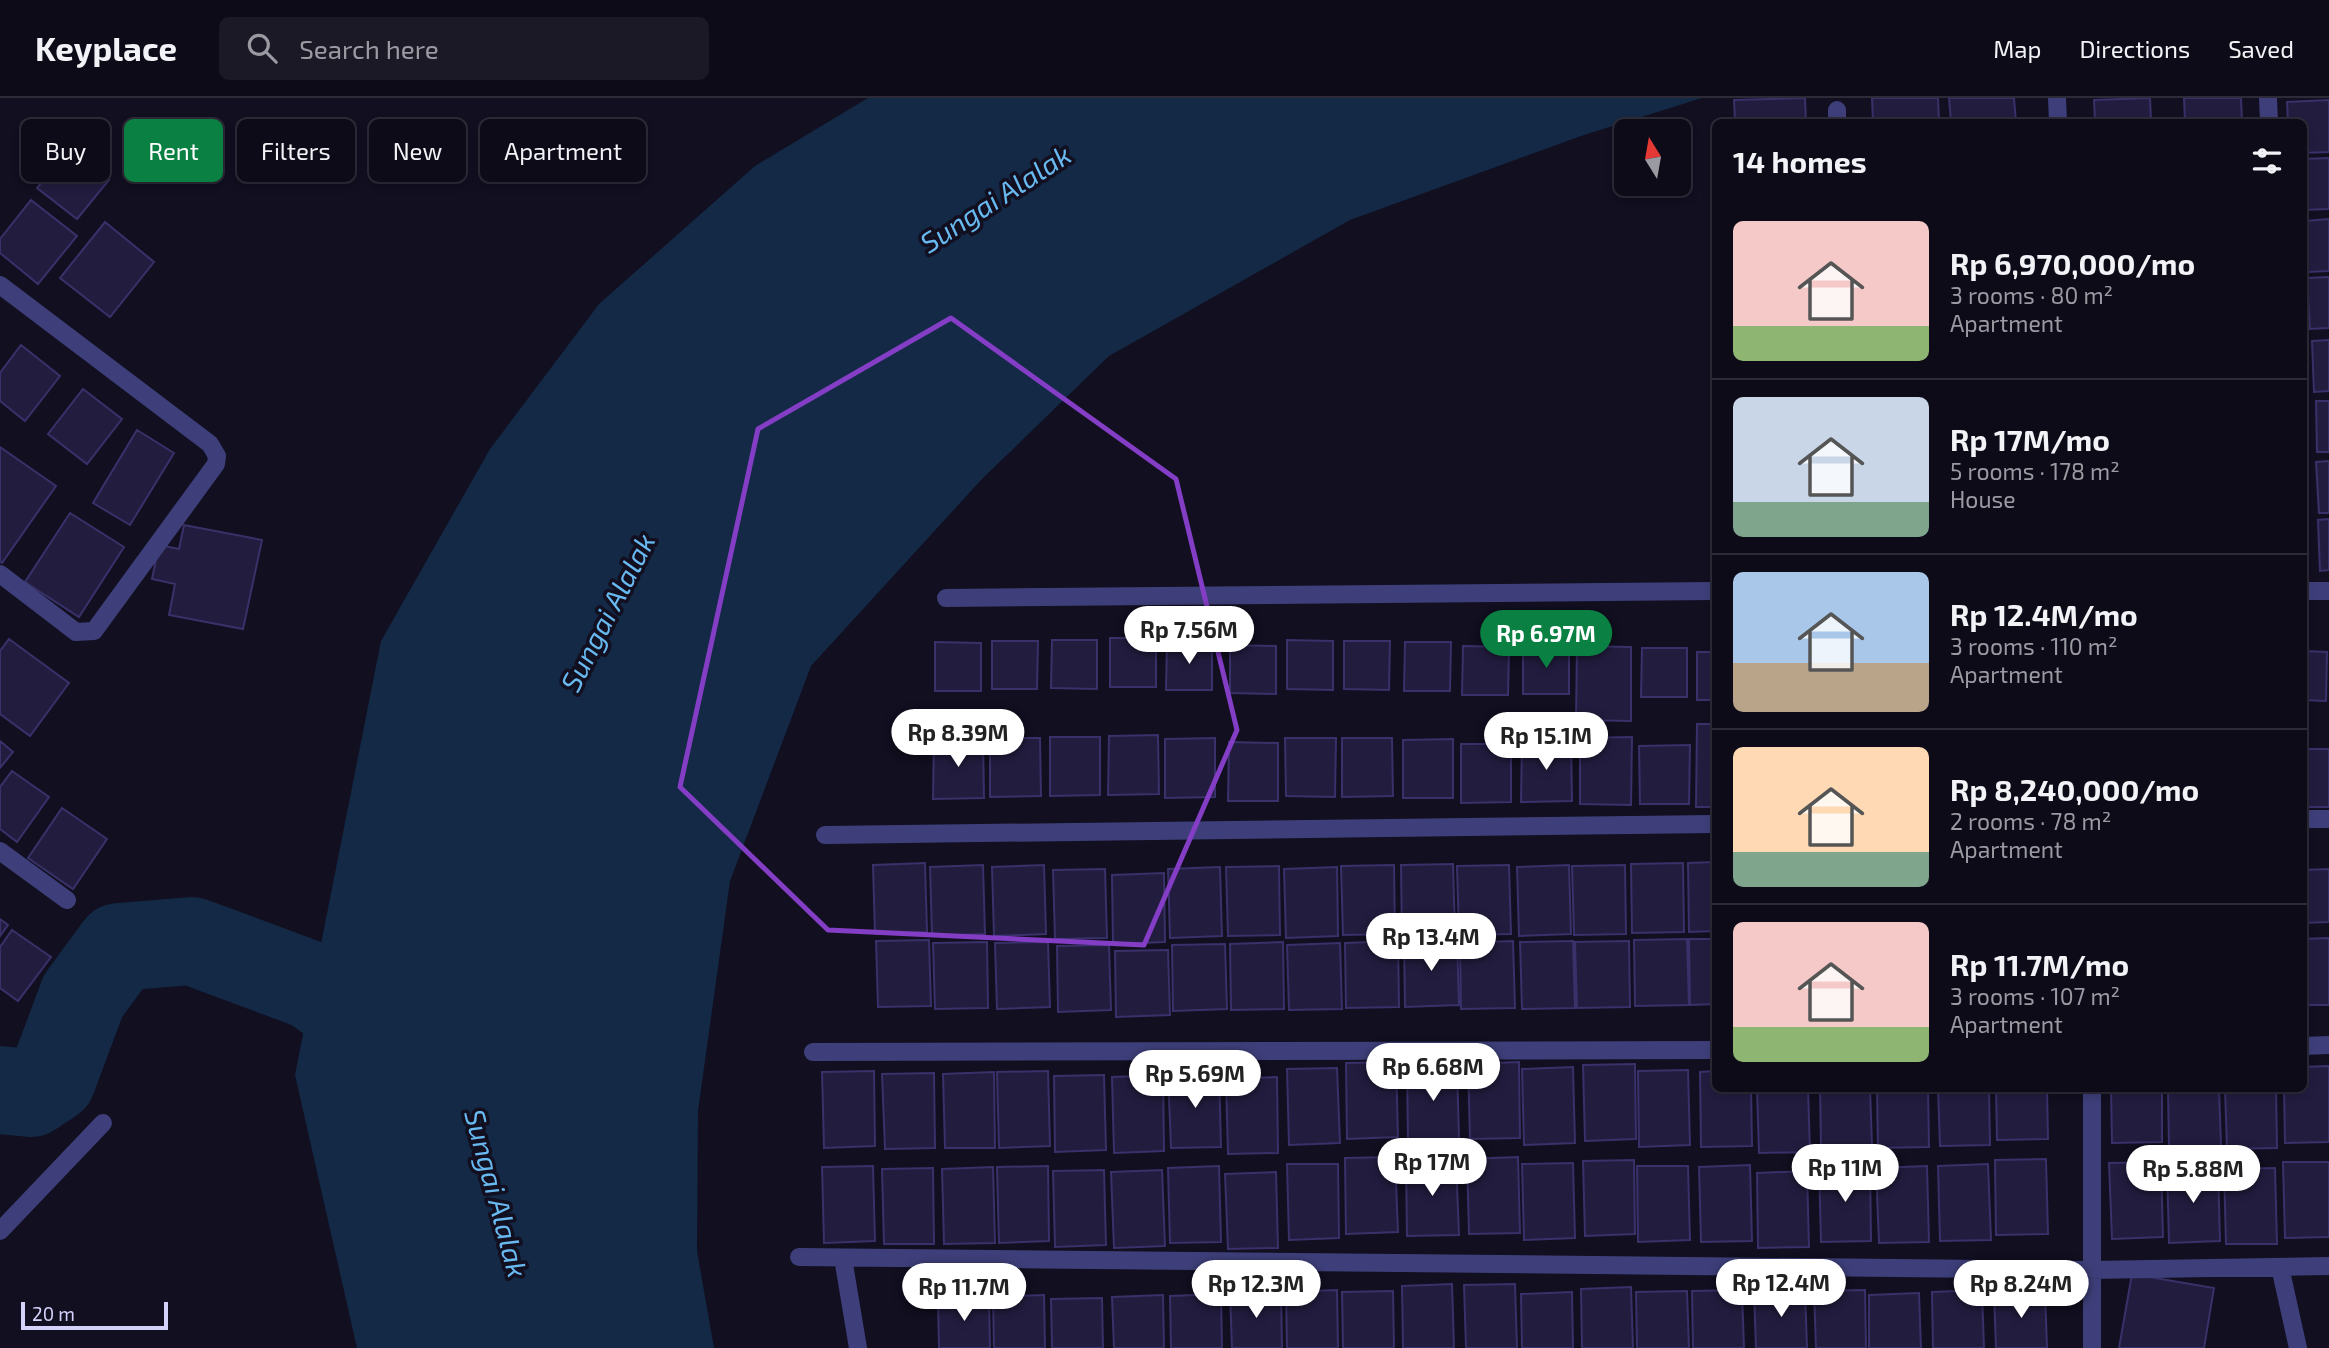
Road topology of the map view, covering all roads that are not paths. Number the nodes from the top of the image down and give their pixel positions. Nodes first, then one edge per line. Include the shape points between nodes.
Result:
1 (2057, 98) edge
2 (2268, 98) edge
3 (2058, 119) edge
4 (2269, 119) edge
5 (0, 285) edge
6 (0, 573) edge
7 (1712, 591) edge
8 (2307, 591) edge
9 (2329, 591) edge
10 (946, 598) dead end
11 (2307, 819) edge
12 (2329, 819) edge
13 (1712, 824) edge
14 (825, 835) dead end
15 (0, 851) edge
16 (67, 900) dead end
17 (2329, 1045) edge
18 (2307, 1046) edge
19 (1712, 1050) edge
20 (813, 1052) dead end
21 (2092, 1092) edge
22 (103, 1123) dead end
23 (0, 1231) edge
24 (799, 1258) dead end
25 (843, 1258) junction
26 (2329, 1266) edge
27 (2280, 1267) junction
28 (2090, 1270) junction
29 (858, 1348) edge
30 (2092, 1348) edge
31 (2298, 1348) edge

1 - 3 street
2 - 4 street
5 - 6 street via 210,444 217,456 216,464 93,631 76,632
7 - 10 street
8 - 9 street
11 - 12 street
13 - 14 street
15 - 16 street
17 - 18 street
19 - 20 street
21 - 28 street
22 - 23 street
24 - 25 street
25 - 28 street
25 - 29 street
26 - 27 street
27 - 28 street
27 - 31 street
28 - 30 street

